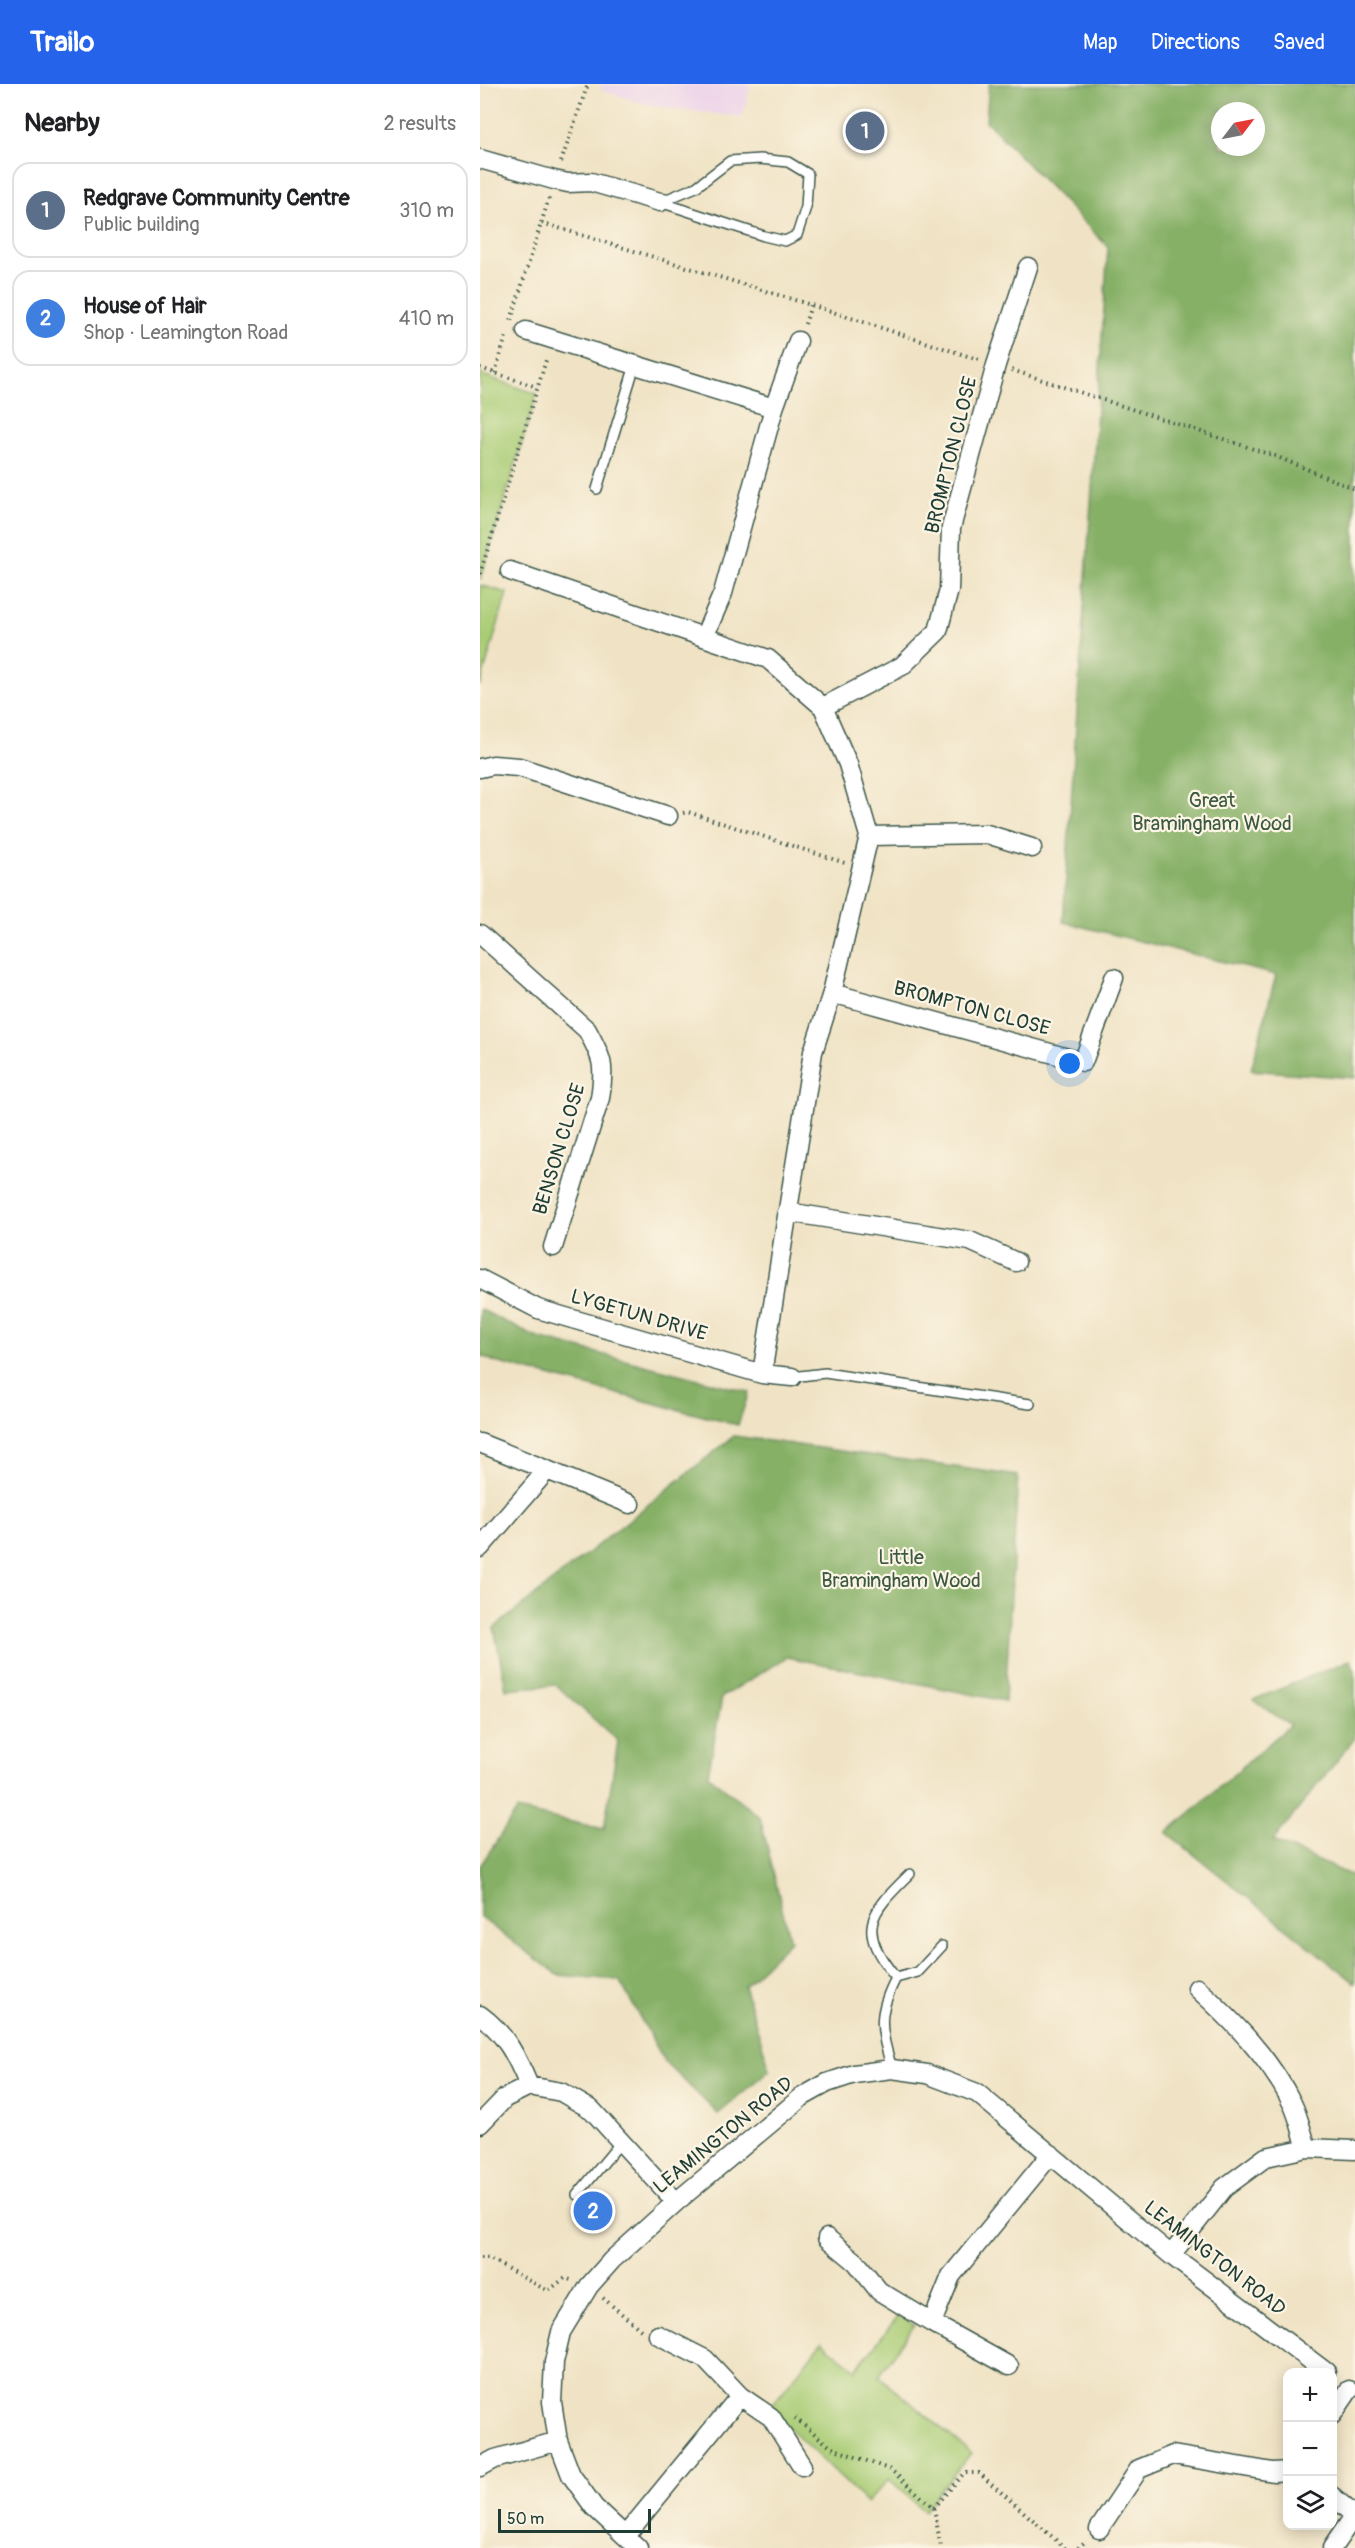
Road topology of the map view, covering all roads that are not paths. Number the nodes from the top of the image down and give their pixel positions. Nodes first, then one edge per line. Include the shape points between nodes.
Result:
1 (480, 159) edge
2 (660, 202) junction
3 (1028, 267) dead end
4 (526, 331) dead end
5 (798, 341) dead end
6 (635, 365) junction
7 (774, 408) junction
8 (597, 489) dead end
9 (510, 571) dead end
10 (704, 638) junction
11 (823, 707) junction
12 (480, 768) edge
13 (668, 816) road end
14 (868, 836) junction
15 (1032, 849) dead end
16 (480, 934) edge
17 (1114, 978) dead end
18 (832, 993) junction
19 (787, 1212) junction
20 (553, 1247) dead end
21 (1016, 1262) dead end
22 (480, 1279) edge
23 (762, 1374) junction
24 (792, 1377) joint
25 (1030, 1404) dead end
26 (480, 1443) edge
27 (547, 1470) junction
28 (630, 1504) dead end
29 (480, 1548) edge
30 (910, 1874) dead end
31 (942, 1946) dead end
32 (896, 1978) junction
33 (1197, 1988) dead end
34 (480, 2015) edge
35 (892, 2069) junction
36 (529, 2086) junction
37 (480, 2124) edge
38 (621, 2142) junction
39 (1306, 2148) junction
40 (1355, 2151) edge
41 (1051, 2154) junction
42 (577, 2195) dead end
43 (676, 2202) junction
44 (827, 2238) dead end
45 (1171, 2255) junction
46 (932, 2323) junction
47 (658, 2335) dead end
48 (1009, 2366) dead end
49 (1319, 2368) edge
50 (1337, 2382) edge
51 (1352, 2392) edge
52 (740, 2396) junction
53 (1337, 2409) edge
54 (558, 2441) junction
55 (802, 2466) dead end
56 (480, 2467) edge
57 (1283, 2471) edge
58 (1337, 2501) edge
59 (1354, 2516) edge
60 (1099, 2529) dead end
61 (631, 2542) edge
62 (1332, 2548) edge

1 - 2 street via 568,183 591,182
2 - 2 lane via 696,187 730,161 788,162 808,174 806,207 797,235 785,240
3 - 11 street, BROMPTON CLOSE via 951,528 950,591 938,631 902,666
4 - 6 street
5 - 7 street
6 - 7 street
6 - 8 lane
7 - 10 street via 723,593
9 - 10 street
10 - 11 street via 768,659
11 - 14 street via 848,764
12 - 13 street via 519,767
14 - 15 street via 987,834
14 - 18 street
16 - 20 street, BENSON CLOSE via 587,1030 604,1072 600,1098
17 - 18 street, BROMPTON CLOSE via 1083,1062
18 - 19 street via 813,1052
19 - 21 street via 970,1241
19 - 23 street
22 - 23 street, LYGETUN DRIVE via 538,1310
23 - 24 street, LYGETUN DRIVE
24 - 25 lane via 825,1373
26 - 27 street
27 - 28 street
27 - 29 street
30 - 32 lane via 872,1919 872,1940
31 - 32 lane via 918,1972
32 - 35 lane via 884,2001 881,2032
33 - 39 street via 1234,2022 1272,2070 1293,2104
34 - 36 street via 514,2051
35 - 41 street, LEAMINGTON ROAD via 927,2074 977,2093
35 - 43 street, LEAMINGTON ROAD via 854,2074 802,2097
36 - 37 street via 506,2098
36 - 38 street via 561,2092 592,2110
38 - 42 lane
38 - 43 street
39 - 40 street
39 - 45 street via 1266,2157 1224,2188
41 - 45 street, LEAMINGTON ROAD
41 - 46 street via 951,2276
43 - 54 street, LEAMINGTON ROAD via 612,2259 589,2286 561,2332 554,2362 552,2402
44 - 46 street via 856,2262 879,2291
45 - 49 street, LEAMINGTON ROAD
46 - 48 street
47 - 52 street via 705,2359
50 - 51 street
51 - 53 street
52 - 55 street via 771,2418
52 - 61 street
54 - 56 street
54 - 61 street, LEAMINGTON ROAD via 571,2475 594,2506
57 - 60 street via 1173,2455 1139,2469
58 - 59 street
59 - 62 street

